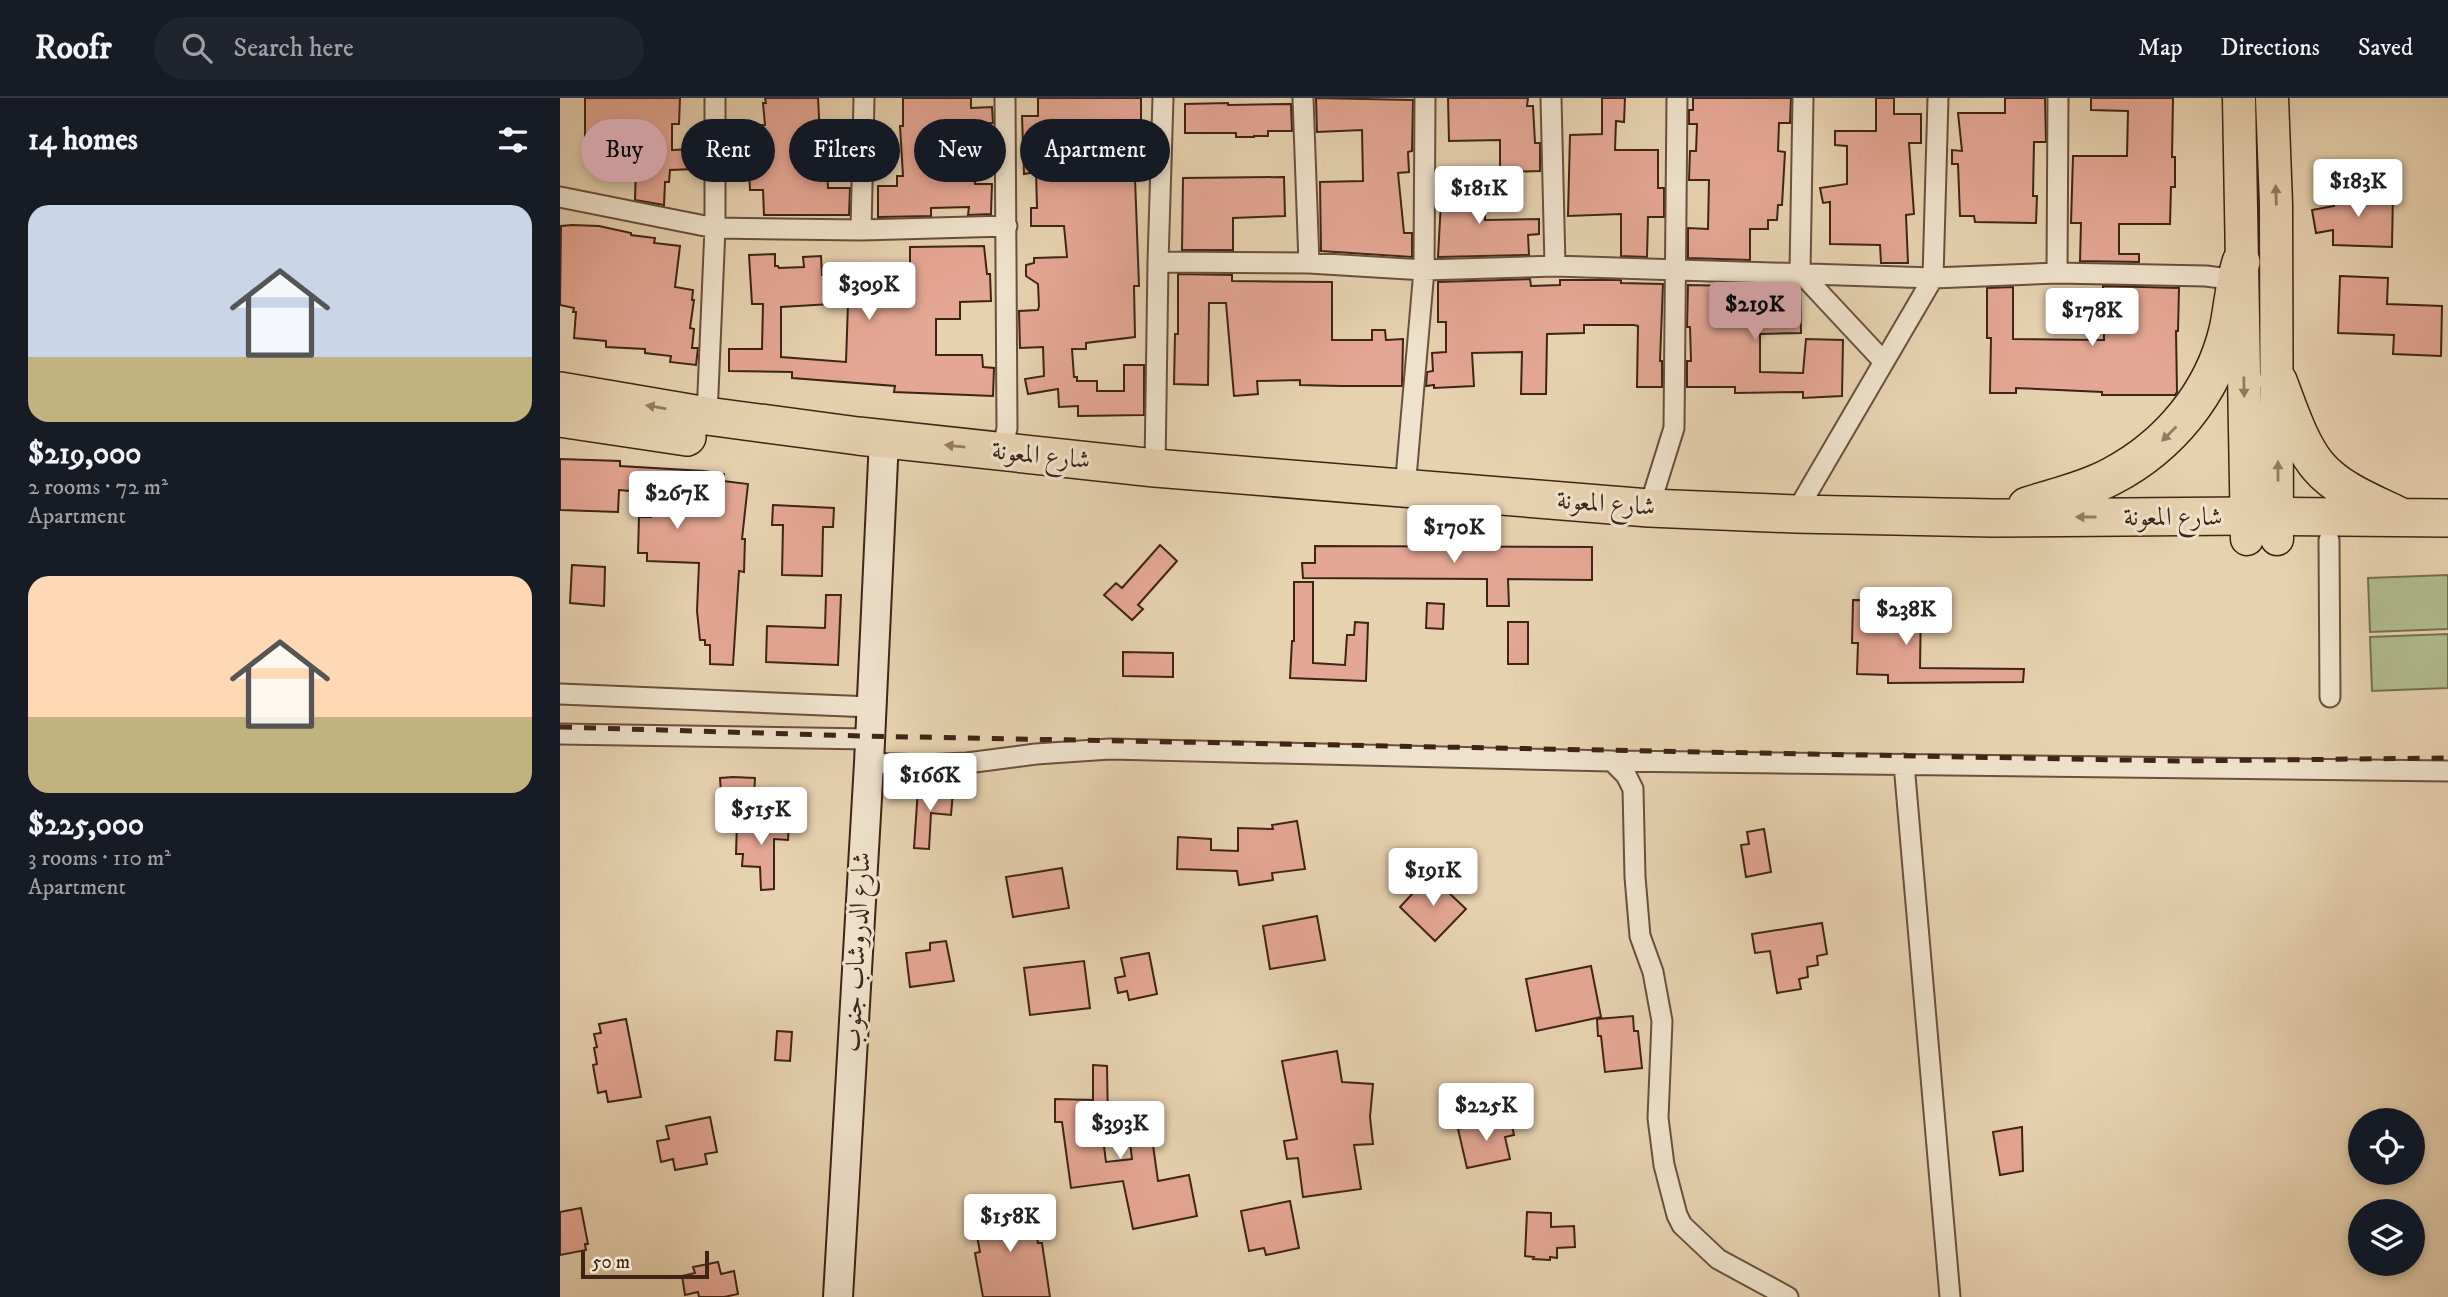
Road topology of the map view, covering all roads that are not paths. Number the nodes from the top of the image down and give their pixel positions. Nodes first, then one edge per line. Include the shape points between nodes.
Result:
1 (716, 98) edge
2 (864, 98) edge
3 (1006, 98) edge
4 (1163, 98) edge
5 (1303, 98) edge
6 (1425, 98) edge
7 (1551, 98) edge
8 (1677, 98) edge
9 (1803, 98) edge
10 (1938, 98) edge
11 (2058, 98) edge
12 (2239, 98) edge
13 (2272, 98) edge
14 (560, 197) edge
15 (1007, 226) junction
16 (715, 228) junction
17 (861, 230) junction
18 (2277, 248) junction
19 (1158, 262) junction
20 (1310, 263) junction
21 (2239, 264) junction
22 (1555, 266) junction
23 (1424, 270) junction
24 (1676, 271) junction
25 (1800, 272) junction
26 (2057, 273) junction
27 (1933, 278) junction
28 (1884, 362) junction
29 (2278, 381) junction
30 (560, 391) edge
31 (707, 416) junction
32 (560, 418) edge
33 (883, 450) junction
34 (1002, 451) junction
35 (1155, 468) junction
36 (1405, 489) junction
37 (1649, 508) junction
38 (1795, 514) junction
39 (1993, 518) junction
40 (2404, 518) junction
41 (2448, 518) edge
42 (2262, 528) junction
43 (2329, 540) junction
44 (2448, 540) edge
45 (560, 694) edge
46 (2330, 697) dead end
47 (871, 707) junction
48 (560, 734) edge
49 (869, 751) junction
50 (1612, 761) junction
51 (1905, 764) junction
52 (2448, 771) edge
53 (838, 1297) edge
54 (1788, 1297) edge
55 (1950, 1297) edge

1 - 16 street
2 - 17 street
3 - 15 street
4 - 19 street
5 - 20 street
6 - 23 street
7 - 22 street
8 - 24 street
9 - 25 street
10 - 27 street
11 - 26 street
12 - 21 main road
18 -> 13 main road
14 - 16 street
15 - 17 street
15 - 34 street via 1007,428
16 - 17 street
16 - 31 street
18 - 21 main road
18 - 29 main road
19 - 20 street
19 - 35 street
20 - 23 street
21 - 26 street via 2206,276
21 -> 39 highway via 2228,331 2211,378 2185,418 2152,452 2111,477
21 -> 42 main road
22 - 23 street
22 - 24 street
23 - 36 street
24 - 25 street
24 - 37 street via 1674,428
25 - 27 street
25 - 28 street
26 - 27 street
27 - 28 street
28 - 38 street
29 - 40 highway via 2316,464 2347,489
42 -> 29 main road
31 -> 30 highway, شارع المعونة
31 - 33 highway, شارع المعونة
32 - 33 highway, شارع المعونة via 705,440
34 -> 33 highway, شارع المعونة
33 - 42 highway, شارع المعونة via 906,465 1191,495 1651,527 2048,543
33 - 47 street, شارع الدروشاب جنوب
34 - 35 highway, شارع المعونة
35 - 36 highway, شارع المعونة
36 - 37 highway, شارع المعونة
37 - 38 highway, شارع المعونة
38 - 39 highway, شارع المعونة
42 -> 39 highway, شارع المعونة
40 - 41 highway, شارع المعونة
40 - 42 highway, شارع المعونة
42 - 43 highway, شارع المعونة
43 - 44 highway, شارع المعونة
43 - 46 street
45 - 47 street
47 - 49 street, شارع الدروشاب جنوب
48 - 49 street
49 - 50 street via 924,765 1110,749
49 - 53 street, شارع الدروشاب جنوب
50 - 51 street
50 - 54 street via 1633,789 1640,936 1653,972 1662,1021 1658,1118 1677,1216 1718,1259
51 - 52 street
51 - 55 street

